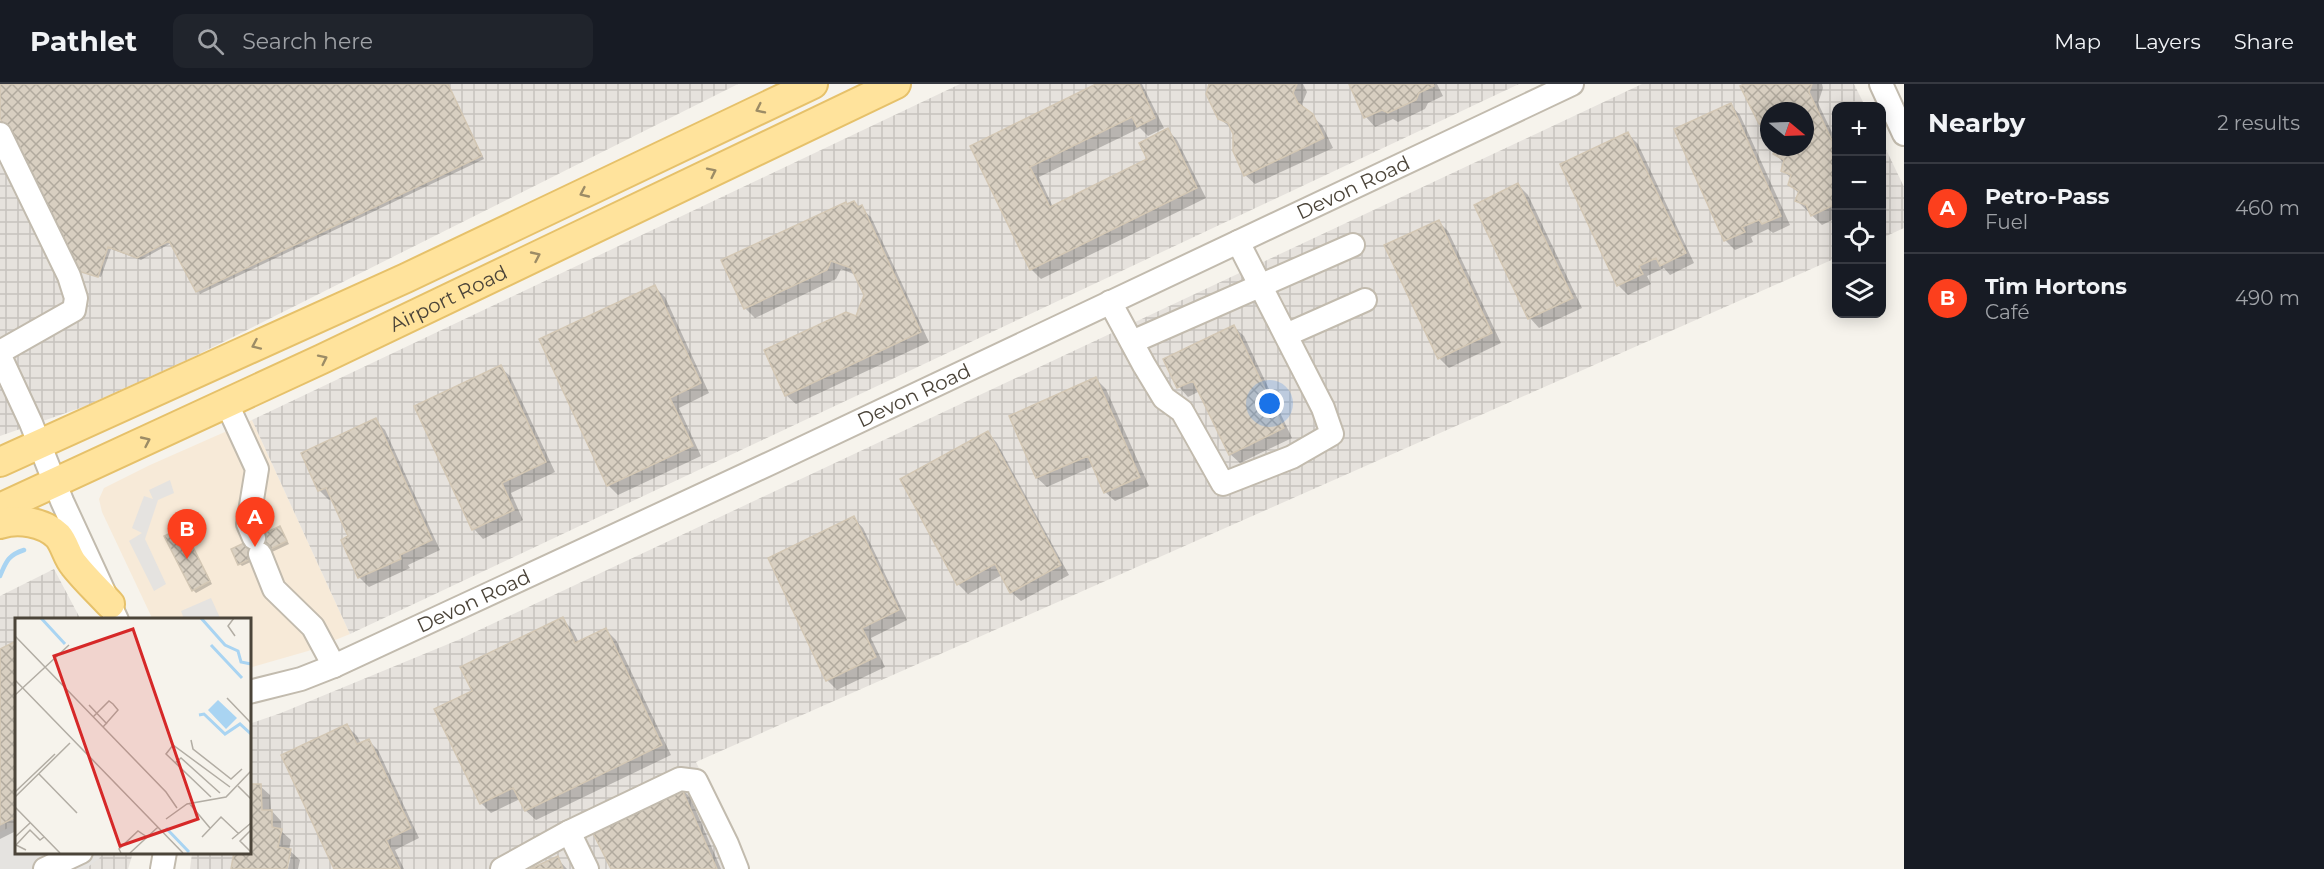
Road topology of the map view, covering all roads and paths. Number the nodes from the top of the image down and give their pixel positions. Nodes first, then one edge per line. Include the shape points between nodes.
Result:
1 (813, 84) edge
2 (896, 84) edge
3 (1572, 84) edge
4 (1881, 84) edge
5 (0, 134) edge
6 (1904, 134) edge
7 (1238, 242) junction
8 (1353, 245) dead end
9 (1260, 284) junction
10 (1365, 300) dead end
11 (1110, 302) junction
12 (1286, 335) junction
13 (1132, 342) junction
14 (0, 354) edge
15 (227, 404) junction
16 (39, 443) junction
17 (0, 462) edge
18 (55, 483) junction
19 (0, 508) edge
20 (0, 524) edge
21 (113, 612) edge
22 (334, 666) junction
23 (250, 692) edge
24 (569, 832) junction
25 (77, 854) edge
26 (165, 854) edge
27 (45, 869) edge
28 (162, 869) edge
29 (502, 869) edge
30 (587, 869) edge
31 (737, 869) edge

1 -> 16 main road, Airport Road via 406,278
15 -> 2 main road, Airport Road
3 - 7 street, Devon Road
4 - 6 street
5 - 14 street via 76,298 74,310
7 - 9 street
7 - 11 street, Devon Road
8 - 9 street
9 - 12 street
9 - 13 street
10 - 12 street
11 - 13 street
11 - 22 street, Devon Road
12 - 13 street via 1332,434 1292,457 1223,484 1182,411 1164,398
14 - 16 street
18 -> 15 main road, Airport Road
15 - 22 street via 257,469 248,524 274,589 313,627
16 - 17 main road, Airport Road
16 - 18 street
18 - 19 main road, Airport Road
18 - 21 street
20 - 21 main road via 25,521 57,536 72,563
22 - 23 street, Devon Road
24 - 29 street
24 - 30 street
24 - 31 street via 668,783 680,779 696,781
25 - 27 street
26 - 28 street

